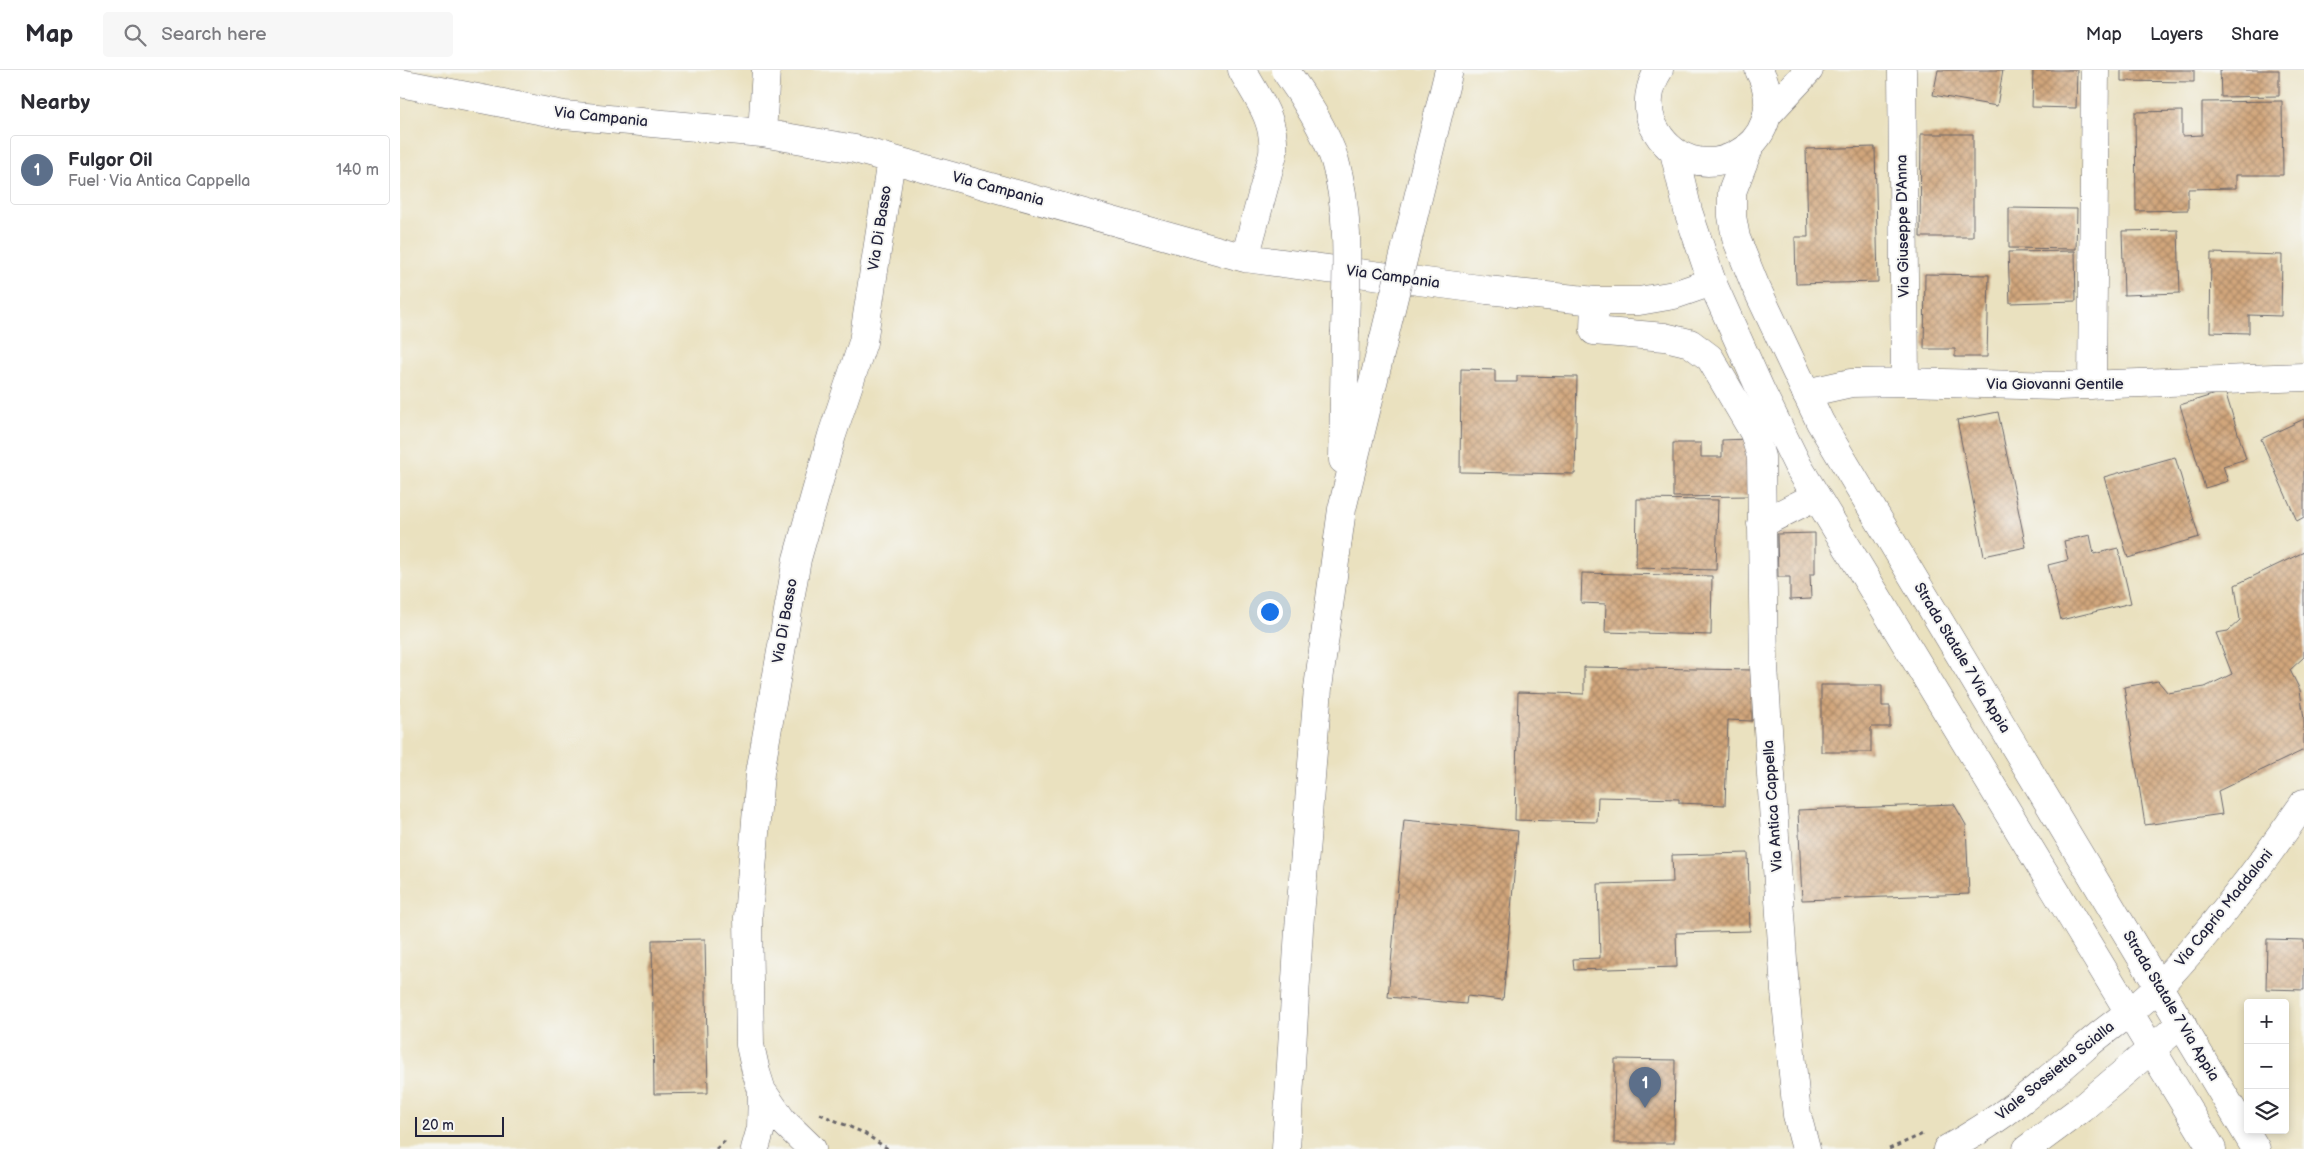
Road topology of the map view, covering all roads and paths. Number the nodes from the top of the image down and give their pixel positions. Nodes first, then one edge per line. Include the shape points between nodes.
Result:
1 (766, 70) edge
2 (1242, 70) edge
3 (1285, 70) edge
4 (1449, 70) edge
5 (1758, 70) edge
6 (1810, 70) edge
7 (1902, 70) edge
8 (2095, 70) edge
9 (1654, 73) edge
10 (400, 84) edge
11 (1767, 115) junction
12 (762, 133) junction
13 (1749, 148) junction
14 (1674, 152) junction
15 (891, 160) junction
16 (1245, 258) junction
17 (1712, 282) junction
18 (1595, 301) junction
19 (2304, 377) edge
20 (1905, 382) junction
21 (2092, 385) junction
22 (1806, 392) junction
23 (1816, 496) junction
24 (1342, 509) junction
25 (1761, 524) junction
26 (2304, 804) edge
27 (2159, 986) junction
28 (2128, 1012) junction
29 (2182, 1024) junction
30 (2151, 1049) junction
31 (762, 1091) junction
32 (813, 1111) dead end
33 (755, 1149) edge
34 (812, 1149) edge
35 (888, 1149) edge
36 (1286, 1149) edge
37 (1806, 1149) edge
38 (1947, 1149) edge
39 (2027, 1149) edge
40 (2212, 1149) edge
41 (2256, 1149) edge

1 - 12 main road
2 - 16 main road via 1271,122 1274,138
3 - 24 main road, bridge via 1307,101 1334,160 1346,222
4 - 24 main road, bridge
5 - 11 main road, Strada Statale 7 Via Appia via 1766,84
6 - 11 main road
7 - 20 main road, Via Giuseppe D'Anna
8 - 21 main road
9 - 14 main road, Strada Statale 7 Via Appia via 1648,98 1651,119 1660,138
10 - 12 main road, Via Campania via 564,115
11 - 13 main road, Strada Statale 7 Via Appia via 1761,133
12 - 15 main road, Via Campania via 856,149
13 - 14 main road, Strada Statale 7 Via Appia via 1732,158 1712,162 1692,160
13 - 22 main road, Strada Statale 7 Via Appia via 1732,192 1736,238
14 - 17 main road, Strada Statale 7 Via Appia via 1688,212
15 - 16 main road, Via Campania
15 - 31 main road, Via Di Basso via 863,342 796,559 760,773 748,917 750,1045
16 - 18 main road, Via Campania
17 - 18 main road, Via Campania via 1674,295 1639,301
17 - 23 main road, Strada Statale 7 Via Appia via 1761,391
18 - 25 main road via 1594,330 1665,337 1690,343 1710,358 1754,433 1761,456
19 - 21 main road, Via Giovanni Gentile
20 - 21 main road, Via Giovanni Gentile
20 - 22 main road, Via Giovanni Gentile via 1851,383
22 - 27 main road, Strada Statale 7 Via Appia via 1825,431
23 - 25 main road
23 - 28 main road, Strada Statale 7 Via Appia
24 - 36 main road via 1318,688
25 - 37 main road, Via Antica Cappella via 1764,667 1785,991 1797,1115
26 - 27 main road, Via Caprio Maddaloni via 2253,876
27 - 28 main road, Viale Sossietta Scialla
27 - 29 main road, Strada Statale 7 Via Appia
28 - 30 main road, Strada Statale 7 Via Appia
28 - 38 main road, Viale Sossietta Scialla via 2049,1080 1980,1132
29 - 30 main road
29 - 41 main road, Strada Statale 7 Via Appia
30 - 39 main road via 2081,1109
30 - 40 main road, Strada Statale 7 Via Appia
31 - 33 main road, Via Di Basso via 761,1128
31 - 34 main road, Via Di Basso via 782,1120
32 - 35 path via 864,1133

